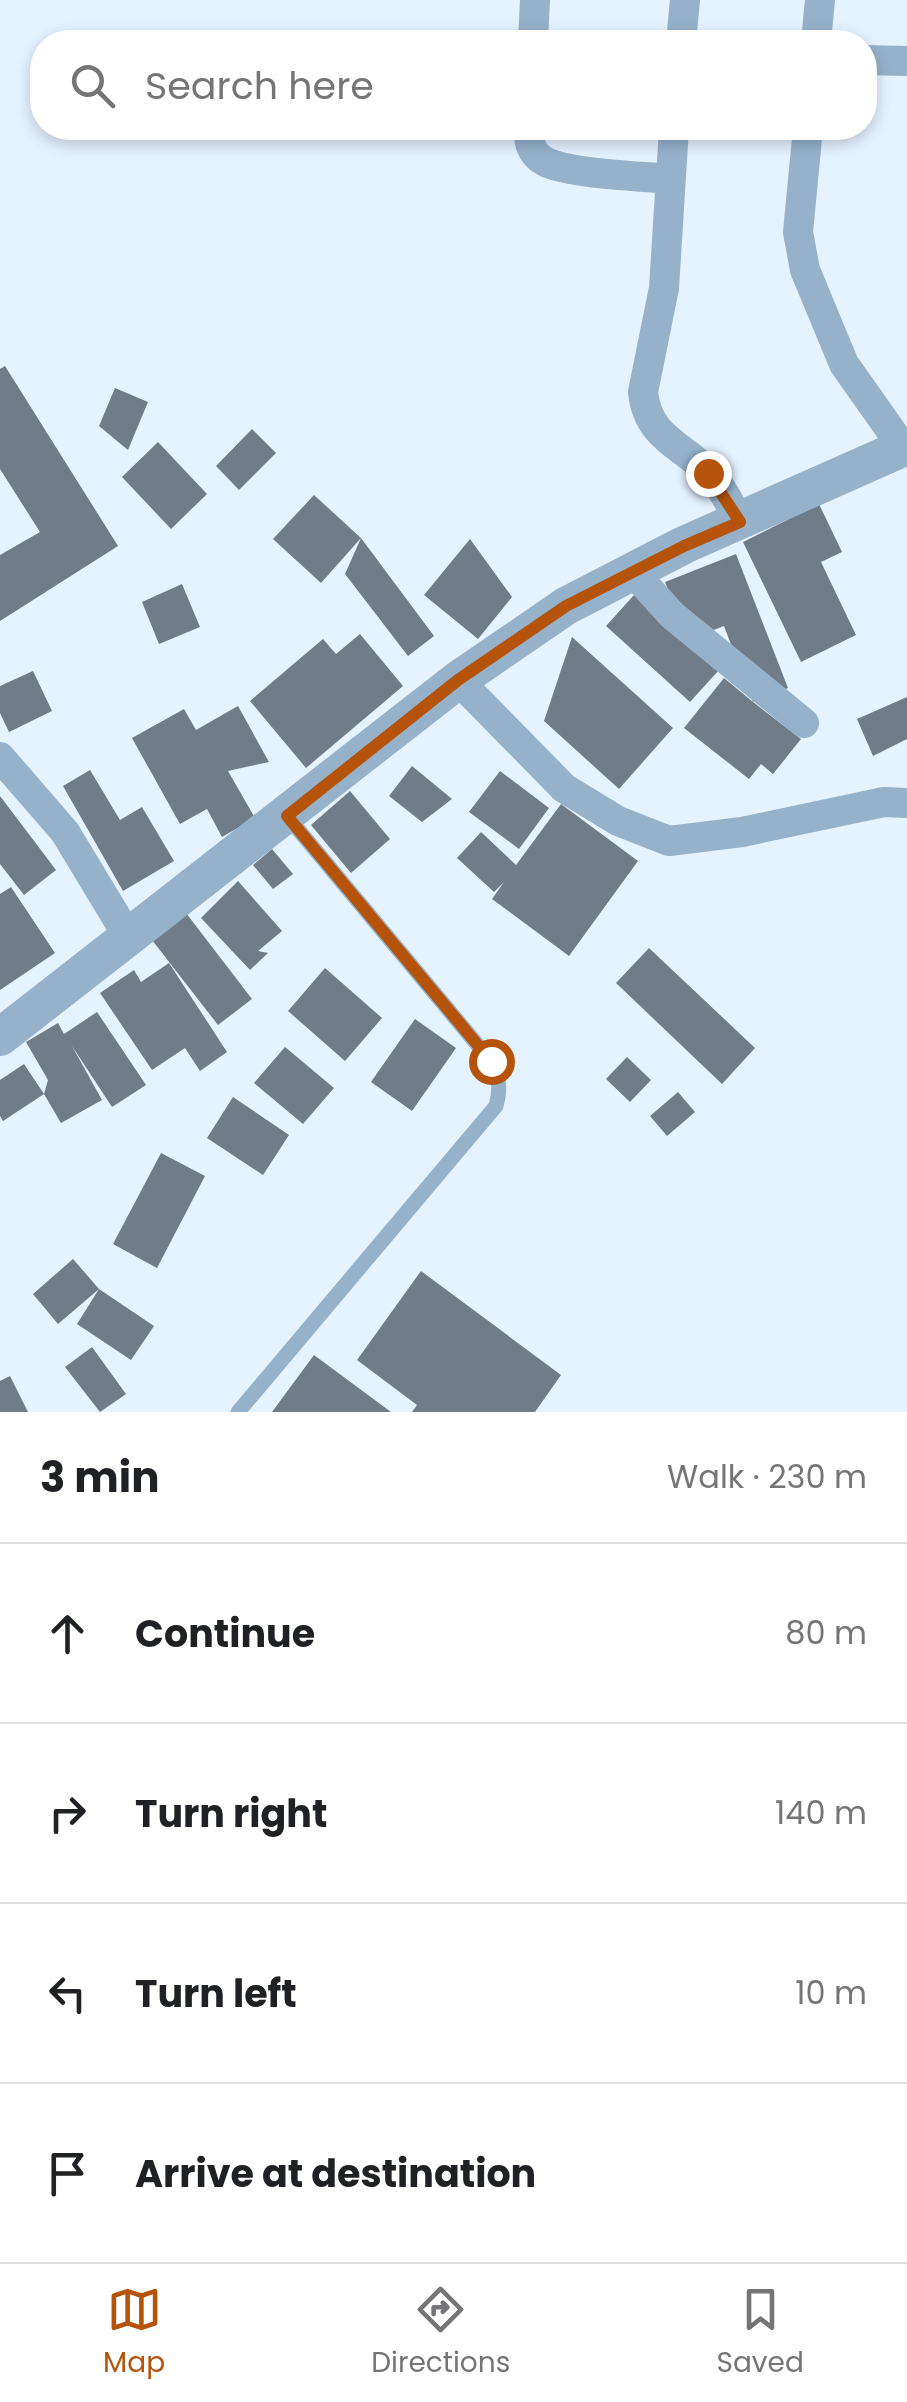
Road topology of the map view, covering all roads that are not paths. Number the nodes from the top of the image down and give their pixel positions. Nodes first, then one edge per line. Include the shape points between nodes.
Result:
1 (535, 0) edge
2 (685, 0) edge
3 (820, 0) edge
4 (534, 30) edge
5 (682, 30) edge
6 (817, 30) edge
7 (877, 60) edge
8 (907, 60) edge
9 (530, 140) edge
10 (673, 140) edge
11 (807, 140) edge
12 (669, 179) junction
13 (905, 448) edge
14 (740, 522) junction
15 (633, 572) junction
16 (458, 680) junction
17 (804, 723) dead end
18 (0, 757) edge
19 (907, 803) edge
20 (287, 816) junction
21 (129, 938) junction
22 (0, 1037) edge
23 (238, 1412) edge

1 - 4 street
2 - 5 street
3 - 6 street
7 - 8 street
9 - 12 street via 542,160 561,166
10 - 12 street
11 - 13 street via 798,232 805,270 844,364
12 - 14 street via 664,288 645,408 658,431 716,481
13 - 14 street
14 - 15 street
15 - 16 street via 566,606
15 - 17 street via 672,615
16 - 19 street via 564,788 668,841
16 - 20 street
18 - 21 street via 65,832
20 - 21 street
20 - 23 lane via 491,1061 500,1092 496,1106
21 - 22 street

